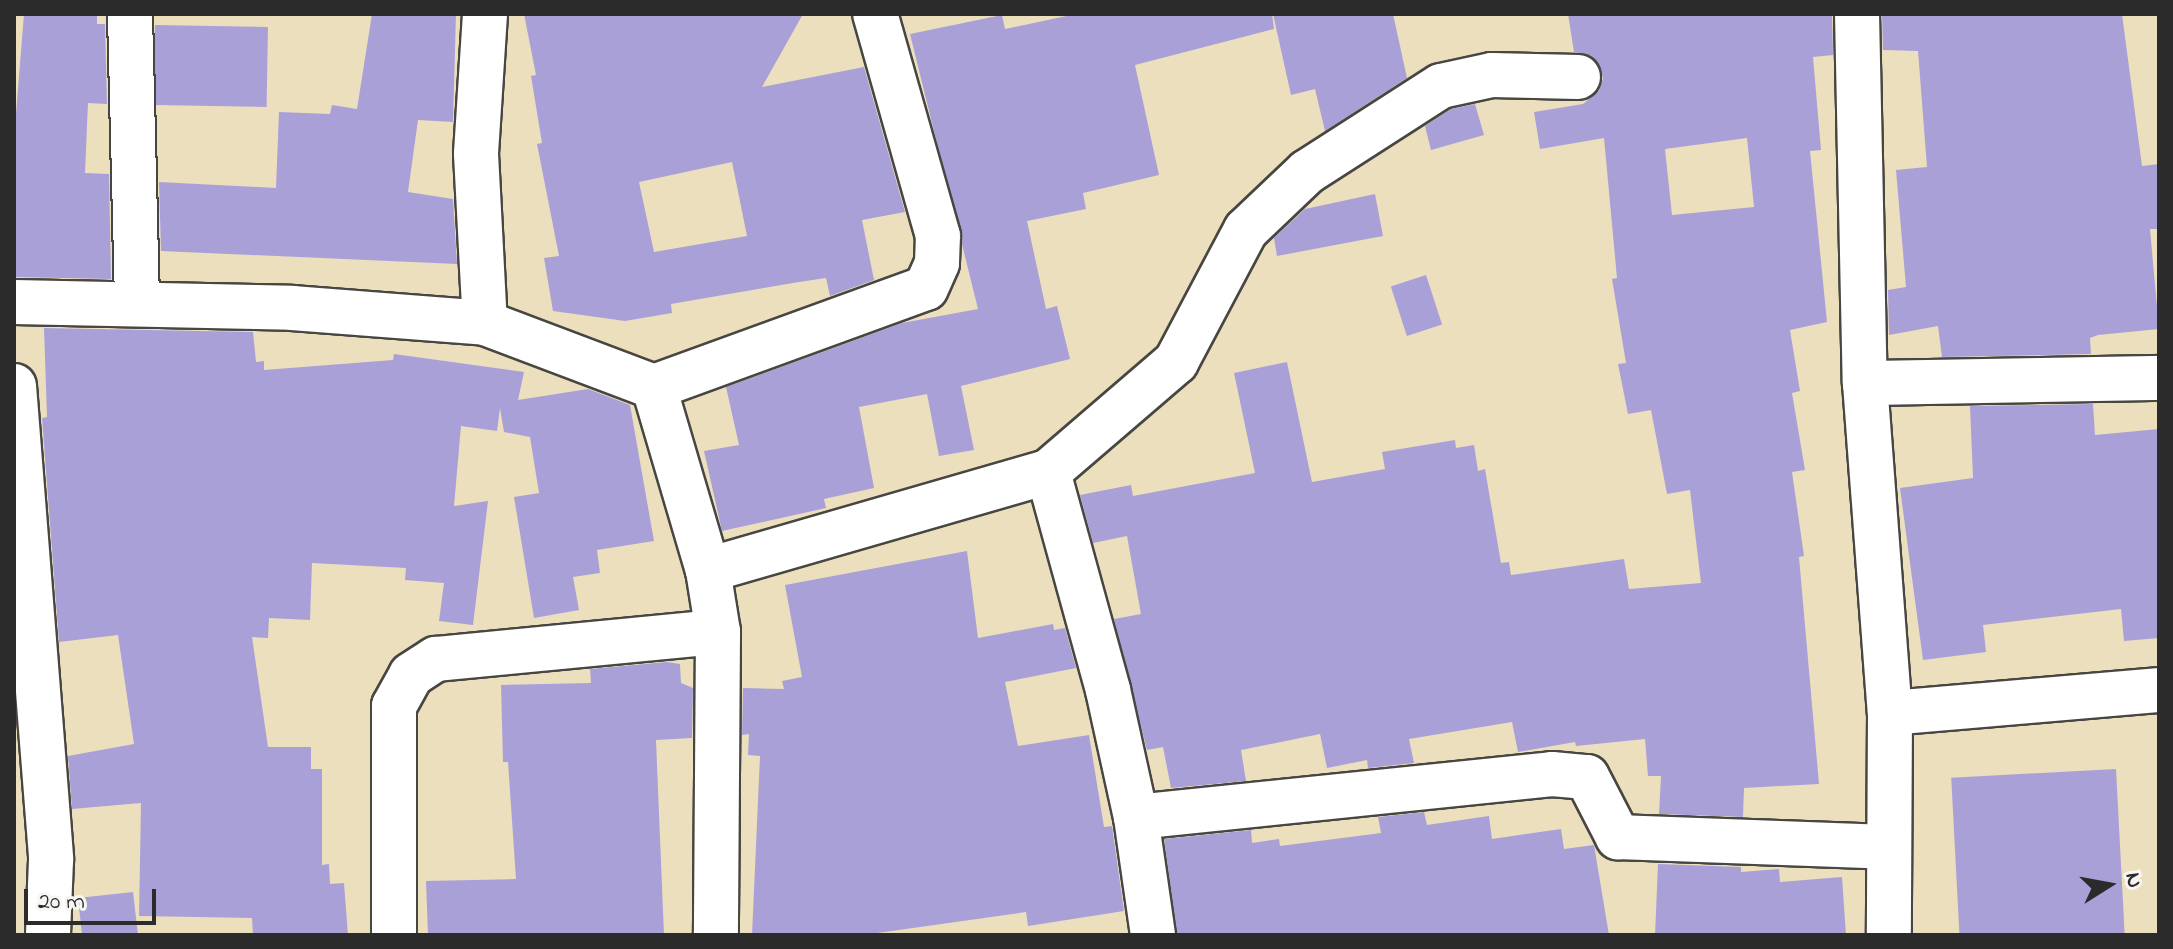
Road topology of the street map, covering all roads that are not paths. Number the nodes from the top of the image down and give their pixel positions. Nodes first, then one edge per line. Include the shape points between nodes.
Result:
1 (130, 14) edge
2 (485, 14) edge
3 (875, 14) edge
4 (1857, 14) edge
5 (1578, 77) dead end
6 (14, 302) edge
7 (137, 304) junction
8 (485, 323) junction
9 (2159, 378) edge
10 (1865, 383) junction
11 (14, 386) edge
12 (654, 387) junction
13 (1048, 472) junction
14 (708, 570) junction
15 (718, 632) junction
16 (2159, 690) edge
17 (1890, 713) junction
18 (1136, 817) junction
19 (1886, 847) junction
20 (14, 935) edge
21 (48, 935) edge
22 (394, 935) edge
23 (716, 935) edge
24 (1153, 935) edge
25 (1889, 935) edge

1 - 7 street
2 - 8 street via 476,154
3 - 12 street via 938,236 937,263 926,288
4 - 10 street
5 - 13 street via 1492,75 1441,86 1307,172 1246,230 1176,362
6 - 7 street
7 - 8 street via 292,308
8 - 12 street
9 - 10 street
10 - 17 street
11 - 21 street via 51,860
12 - 14 street
13 - 14 street
13 - 18 street via 1108,690
14 - 15 street
15 - 22 street via 436,659 411,675 394,706
15 - 23 street
16 - 17 street
17 - 19 street
18 - 19 street via 1552,774 1587,777 1618,837
18 - 24 street
19 - 25 street
20 - 21 street

